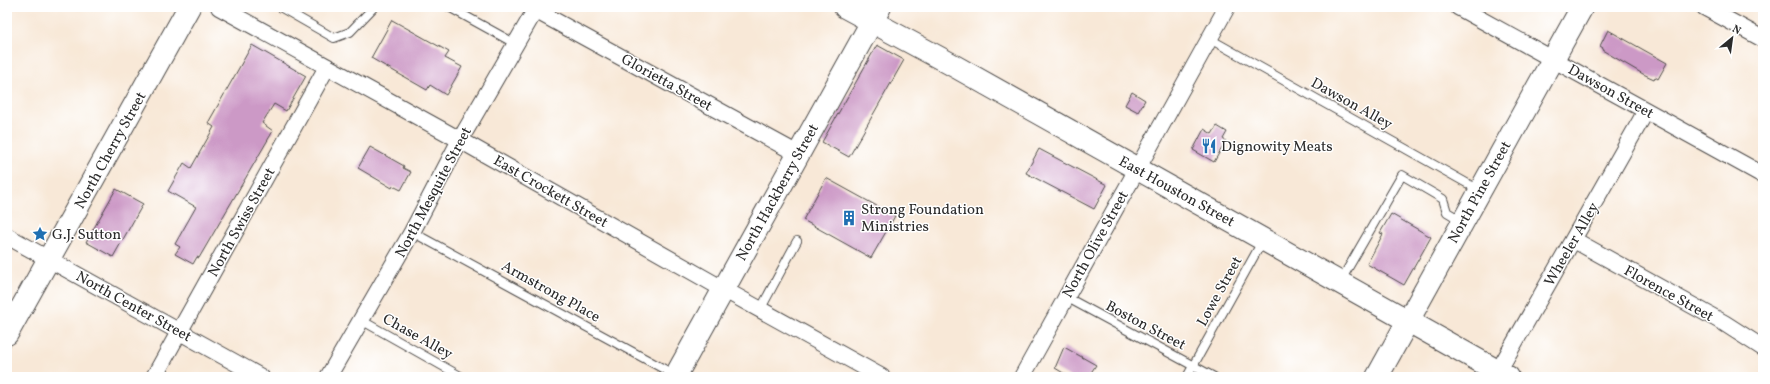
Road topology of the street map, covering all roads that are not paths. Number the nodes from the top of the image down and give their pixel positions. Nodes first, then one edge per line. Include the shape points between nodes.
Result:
1 (189, 7) edge
2 (219, 7) edge
3 (280, 7) edge
4 (374, 7) edge
5 (450, 7) edge
6 (845, 7) edge
7 (1227, 7) edge
8 (1458, 7) edge
9 (1582, 7) edge
10 (1704, 7) edge
11 (536, 9) edge
12 (876, 14) edge
13 (1210, 39) junction
14 (1763, 39) edge
15 (516, 44) junction
16 (1552, 58) junction
17 (327, 67) junction
18 (1646, 111) junction
19 (460, 140) junction
20 (798, 154) junction
21 (1138, 169) junction
22 (1763, 175) edge
23 (1480, 191) junction
24 (1463, 222) junction
25 (412, 232) junction
26 (7, 236) edge
27 (1264, 239) junction
28 (1574, 240) junction
29 (798, 241) dead end
30 (49, 259) junction
31 (1339, 282) junction
32 (723, 289) junction
33 (1066, 297) junction
34 (760, 310) junction
35 (361, 320) junction
36 (1408, 322) junction
37 (179, 331) junction
38 (7, 334) edge
39 (1763, 348) edge
40 (1193, 366) junction
41 (1500, 375) edge
42 (675, 376) edge
43 (154, 377) edge
44 (261, 377) edge
45 (328, 377) edge
46 (462, 377) edge
47 (882, 377) edge
48 (1022, 377) edge
49 (1187, 377) edge
50 (1214, 377) edge
51 (1377, 377) edge

1 - 30 main road, North Cherry Street
2 - 17 street, East Crockett Street
3 - 4 lane via 334,38 350,32
5 - 15 lane
6 - 12 main road, East Houston Street
7 - 13 street, North Olive Street
8 - 16 street, Dawson Street
9 - 16 main road, North Pine Street
10 - 14 street
11 - 15 street, North Mesquite Street
11 - 20 street, Glorietta Street
12 - 20 main road, North Hackberry Street
12 - 21 main road, East Houston Street via 949,63
13 - 21 street, North Olive Street
13 - 23 lane, Dawson Alley
15 - 19 street, North Mesquite Street
16 - 18 street, Dawson Street
16 - 23 main road, North Pine Street
17 - 19 street, East Crockett Street
17 - 37 street, North Swiss Street
18 - 22 street, Dawson Street
18 - 28 street, Wheeler Alley
19 - 25 street, North Mesquite Street
19 - 32 street, East Crockett Street
20 - 32 main road, North Hackberry Street
21 - 27 main road, East Houston Street
21 - 33 street, North Olive Street
23 - 24 main road, North Pine Street
24 - 31 lane via 1447,212 1443,199 1402,175
24 - 36 main road, North Pine Street
25 - 35 street, North Mesquite Street
25 - 42 lane, Armstrong Place
26 - 30 street, North Center Street
27 - 31 main road, East Houston Street
27 - 40 lane, Lowe Street
28 - 39 street, Florence Street via 1724,323
28 - 41 street, Wheeler Alley
29 - 34 lane
30 - 37 street, North Center Street
30 - 38 main road, North Cherry Street
31 - 36 main road, East Houston Street
32 - 34 street, East Crockett Street
32 - 42 main road, North Hackberry Street
33 - 40 lane, Boston Street
33 - 48 street, North Olive Street
34 - 47 street, East Crockett Street
35 - 45 street, North Mesquite Street
35 - 46 lane, Chase Alley
36 - 41 main road, East Houston Street
36 - 51 main road, North Pine Street
37 - 43 street, North Swiss Street
37 - 44 street, North Center Street
40 - 49 lane, Lowe Street
40 - 50 lane, Boston Street

